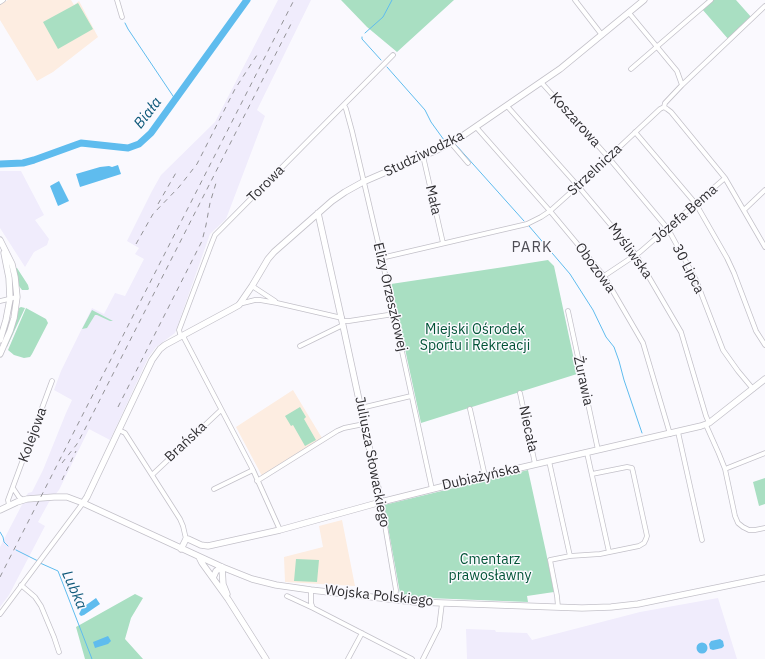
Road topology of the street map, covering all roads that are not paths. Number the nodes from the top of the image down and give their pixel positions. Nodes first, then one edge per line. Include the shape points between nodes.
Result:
1 (3, 0) edge
2 (116, 0) edge
3 (575, 0) edge
4 (644, 0) edge
5 (711, 0) edge
6 (0, 2) edge
7 (765, 6) edge
8 (629, 13) junction
9 (122, 17) dead end
10 (602, 34) junction
11 (657, 47) junction
12 (393, 55) dead end
13 (631, 69) dead end
14 (541, 82) junction
15 (682, 85) junction
16 (344, 105) junction
17 (508, 106) junction
18 (664, 107) junction
19 (476, 127) junction
20 (635, 132) junction
21 (451, 143) junction
22 (423, 156) junction
23 (608, 158) junction
24 (468, 163) dead end
25 (725, 178) junction
26 (363, 182) junction
27 (578, 186) junction
28 (765, 190) edge
29 (696, 204) junction
30 (744, 210) junction
31 (550, 211) junction
32 (318, 213) junction
33 (668, 229) junction
34 (0, 240) edge
35 (443, 243) junction
36 (3, 247) junction
37 (765, 247) edge
38 (636, 255) junction
39 (381, 258) junction
40 (604, 276) junction
41 (252, 286) junction
42 (17, 298) junction
43 (10, 299) junction
44 (0, 301) edge
45 (277, 302) junction
46 (239, 304) junction
47 (568, 311) dead end
48 (394, 314) junction
49 (342, 321) junction
50 (182, 336) junction
51 (0, 340) edge
52 (765, 345) edge
53 (300, 346) dead end
54 (0, 354) edge
55 (765, 379) edge
56 (52, 382) dead end
57 (753, 389) junction
58 (520, 393) dead end
59 (411, 396) junction
60 (361, 408) junction
61 (470, 409) dead end
62 (222, 410) junction
63 (364, 424) junction
64 (707, 424) junction
65 (119, 430) junction
66 (678, 432) junction
67 (670, 434) junction
68 (598, 450) junction
69 (765, 452) edge
70 (587, 453) junction
71 (549, 461) junction
72 (535, 464) junction
73 (725, 469) junction
74 (253, 470) junction
75 (152, 474) junction
76 (592, 474) junction
77 (485, 476) junction
78 (257, 481) junction
79 (13, 488) junction
80 (214, 489) dead end
81 (432, 489) junction
82 (23, 500) junction
83 (380, 502) junction
84 (83, 503) junction
85 (9, 505) junction
86 (0, 510) edge
87 (765, 528) edge
88 (280, 530) junction
89 (186, 539) junction
90 (702, 540) dead end
91 (181, 549) junction
92 (609, 552) junction
93 (570, 556) junction
94 (199, 557) junction
95 (222, 568) junction
96 (231, 571) junction
97 (223, 577) junction
98 (213, 578) junction
99 (765, 578) edge
100 (21, 585) junction
101 (311, 590) junction
102 (287, 596) dead end
103 (228, 599) junction
104 (396, 600) junction
105 (442, 603) junction
106 (558, 607) junction
107 (313, 608) junction
108 (0, 614) edge
109 (362, 633) junction
110 (59, 652) dead end
111 (406, 658) edge
112 (266, 659) edge
113 (348, 659) edge
114 (412, 659) edge
115 (423, 659) edge

1 - 6 street
2 - 9 street
3 - 10 street
4 - 8 street, Studziwodzka
5 - 11 street
7 - 15 street, Strzelnicza
8 - 10 street, Studziwodzka
8 - 11 street
10 - 14 street, Studziwodzka
11 - 13 street
11 - 15 street via 677,71
12 - 16 street, Torowa
14 - 17 street, Studziwodzka
14 - 23 street, Koszarowa
15 - 18 street, Strzelnicza
16 - 26 street, Elizy Orzeszkowej
16 - 50 street, Torowa via 216,235 179,330
17 - 19 street, Studziwodzka
17 - 27 street, Myśliwska
18 - 20 street, Strzelnicza
18 - 25 street via 671,112
19 - 21 street, Studziwodzka
19 - 31 street, Obozowa
20 - 23 street, Strzelnicza
20 - 29 street
21 - 22 street, Studziwodzka
21 - 24 street
22 - 26 street, Studziwodzka
22 - 35 street, Mała
23 - 27 street, Strzelnicza
23 - 33 street, 30 Lipca
25 - 29 street, Józefa Bema
25 - 30 street
26 - 32 street, Studziwodzka
26 - 39 street, Elizy Orzeszkowej
27 - 31 street, Strzelnicza
27 - 38 street, Myśliwska
28 - 30 street
29 - 33 street, Józefa Bema
29 - 52 street via 727,258 756,331
30 - 37 street
31 - 35 street, Strzelnicza via 534,222
31 - 40 street, Obozowa
32 - 41 street, Studziwodzka via 274,252
32 - 49 street, Juliusza Słowackiego
33 - 38 street, Józefa Bema
33 - 57 street, 30 Lipca via 699,286 724,350
34 - 36 street
35 - 39 street, Strzelnicza
36 - 42 street via 12,264
36 - 43 street
38 - 40 street, Józefa Bema
38 - 64 street, Myśliwska via 681,332
39 - 48 street, Elizy Orzeszkowej
40 - 67 street, Obozowa via 643,344
41 - 45 street
41 - 46 street, Studziwodzka
42 - 43 street
42 - 54 street via 14,318
43 - 44 street
43 - 51 street
45 - 46 street via 255,300
45 - 49 street
46 - 50 street
47 - 68 street, Żurawia
48 - 49 street
48 - 59 street, Elizy Orzeszkowej
49 - 53 street
49 - 60 street, Juliusza Słowackiego
50 - 62 street
50 - 65 street via 156,354
55 - 57 street, Dubiażyńska
56 - 79 street, Kolejowa
57 - 64 street, Dubiażyńska
58 - 72 street, Niecała
59 - 60 street
59 - 81 street, Elizy Orzeszkowej
60 - 63 street, Juliusza Słowackiego
61 - 77 street
62 - 74 street
62 - 75 street, Brańska
63 - 78 street via 337,431
63 - 83 street, Juliusza Słowackiego
64 - 66 street, Dubiażyńska
64 - 73 street, Myśliwska
65 - 75 street, Brańska via 125,433
65 - 84 street
66 - 67 street, Dubiażyńska
66 - 90 street
67 - 68 street, Dubiażyńska
68 - 70 street, Dubiażyńska
69 - 73 street
70 - 71 street, Dubiażyńska
70 - 76 street
71 - 72 street, Dubiażyńska
71 - 93 street
72 - 77 street, Dubiażyńska
73 - 87 street, Myśliwska via 738,523 749,530
74 - 78 street
74 - 80 street
75 - 89 street, Brańska via 180,519
76 - 92 street
76 - 92 street via 627,466 632,468 647,536 644,543 639,546
77 - 81 street, Dubiażyńska
78 - 88 street
79 - 82 street
79 - 85 street, Kolejowa via 8,500
81 - 83 street, Dubiażyńska
82 - 84 street, Wojska Polskiego via 58,496
82 - 85 street, Wojska Polskiego
83 - 88 street, Dubiażyńska
83 - 104 street, Juliusza Słowackiego
84 - 91 street, Wojska Polskiego
84 - 100 street
85 - 86 street, Wojska Polskiego
88 - 89 street, Dubiażyńska via 208,546
89 - 91 street
91 - 94 street, Wojska Polskiego
92 - 93 street
93 - 106 street via 550,560
94 - 95 street, Wojska Polskiego
94 - 98 street
95 - 96 street, Wojska Polskiego
95 - 97 street
95 - 98 street via 216,571
96 - 97 street
96 - 101 street, Wojska Polskiego via 264,582
97 - 103 street
98 - 103 street
99 - 106 street, Wojska Polskiego via 620,607
100 - 108 street
100 - 110 street via 41,606
101 - 104 street, Wojska Polskiego
101 - 107 street
102 - 107 street
103 - 112 street
104 - 105 street, Wojska Polskiego
105 - 106 street, Wojska Polskiego
105 - 115 street via 439,627
107 - 109 street
109 - 111 street
109 - 113 street
111 - 114 street

